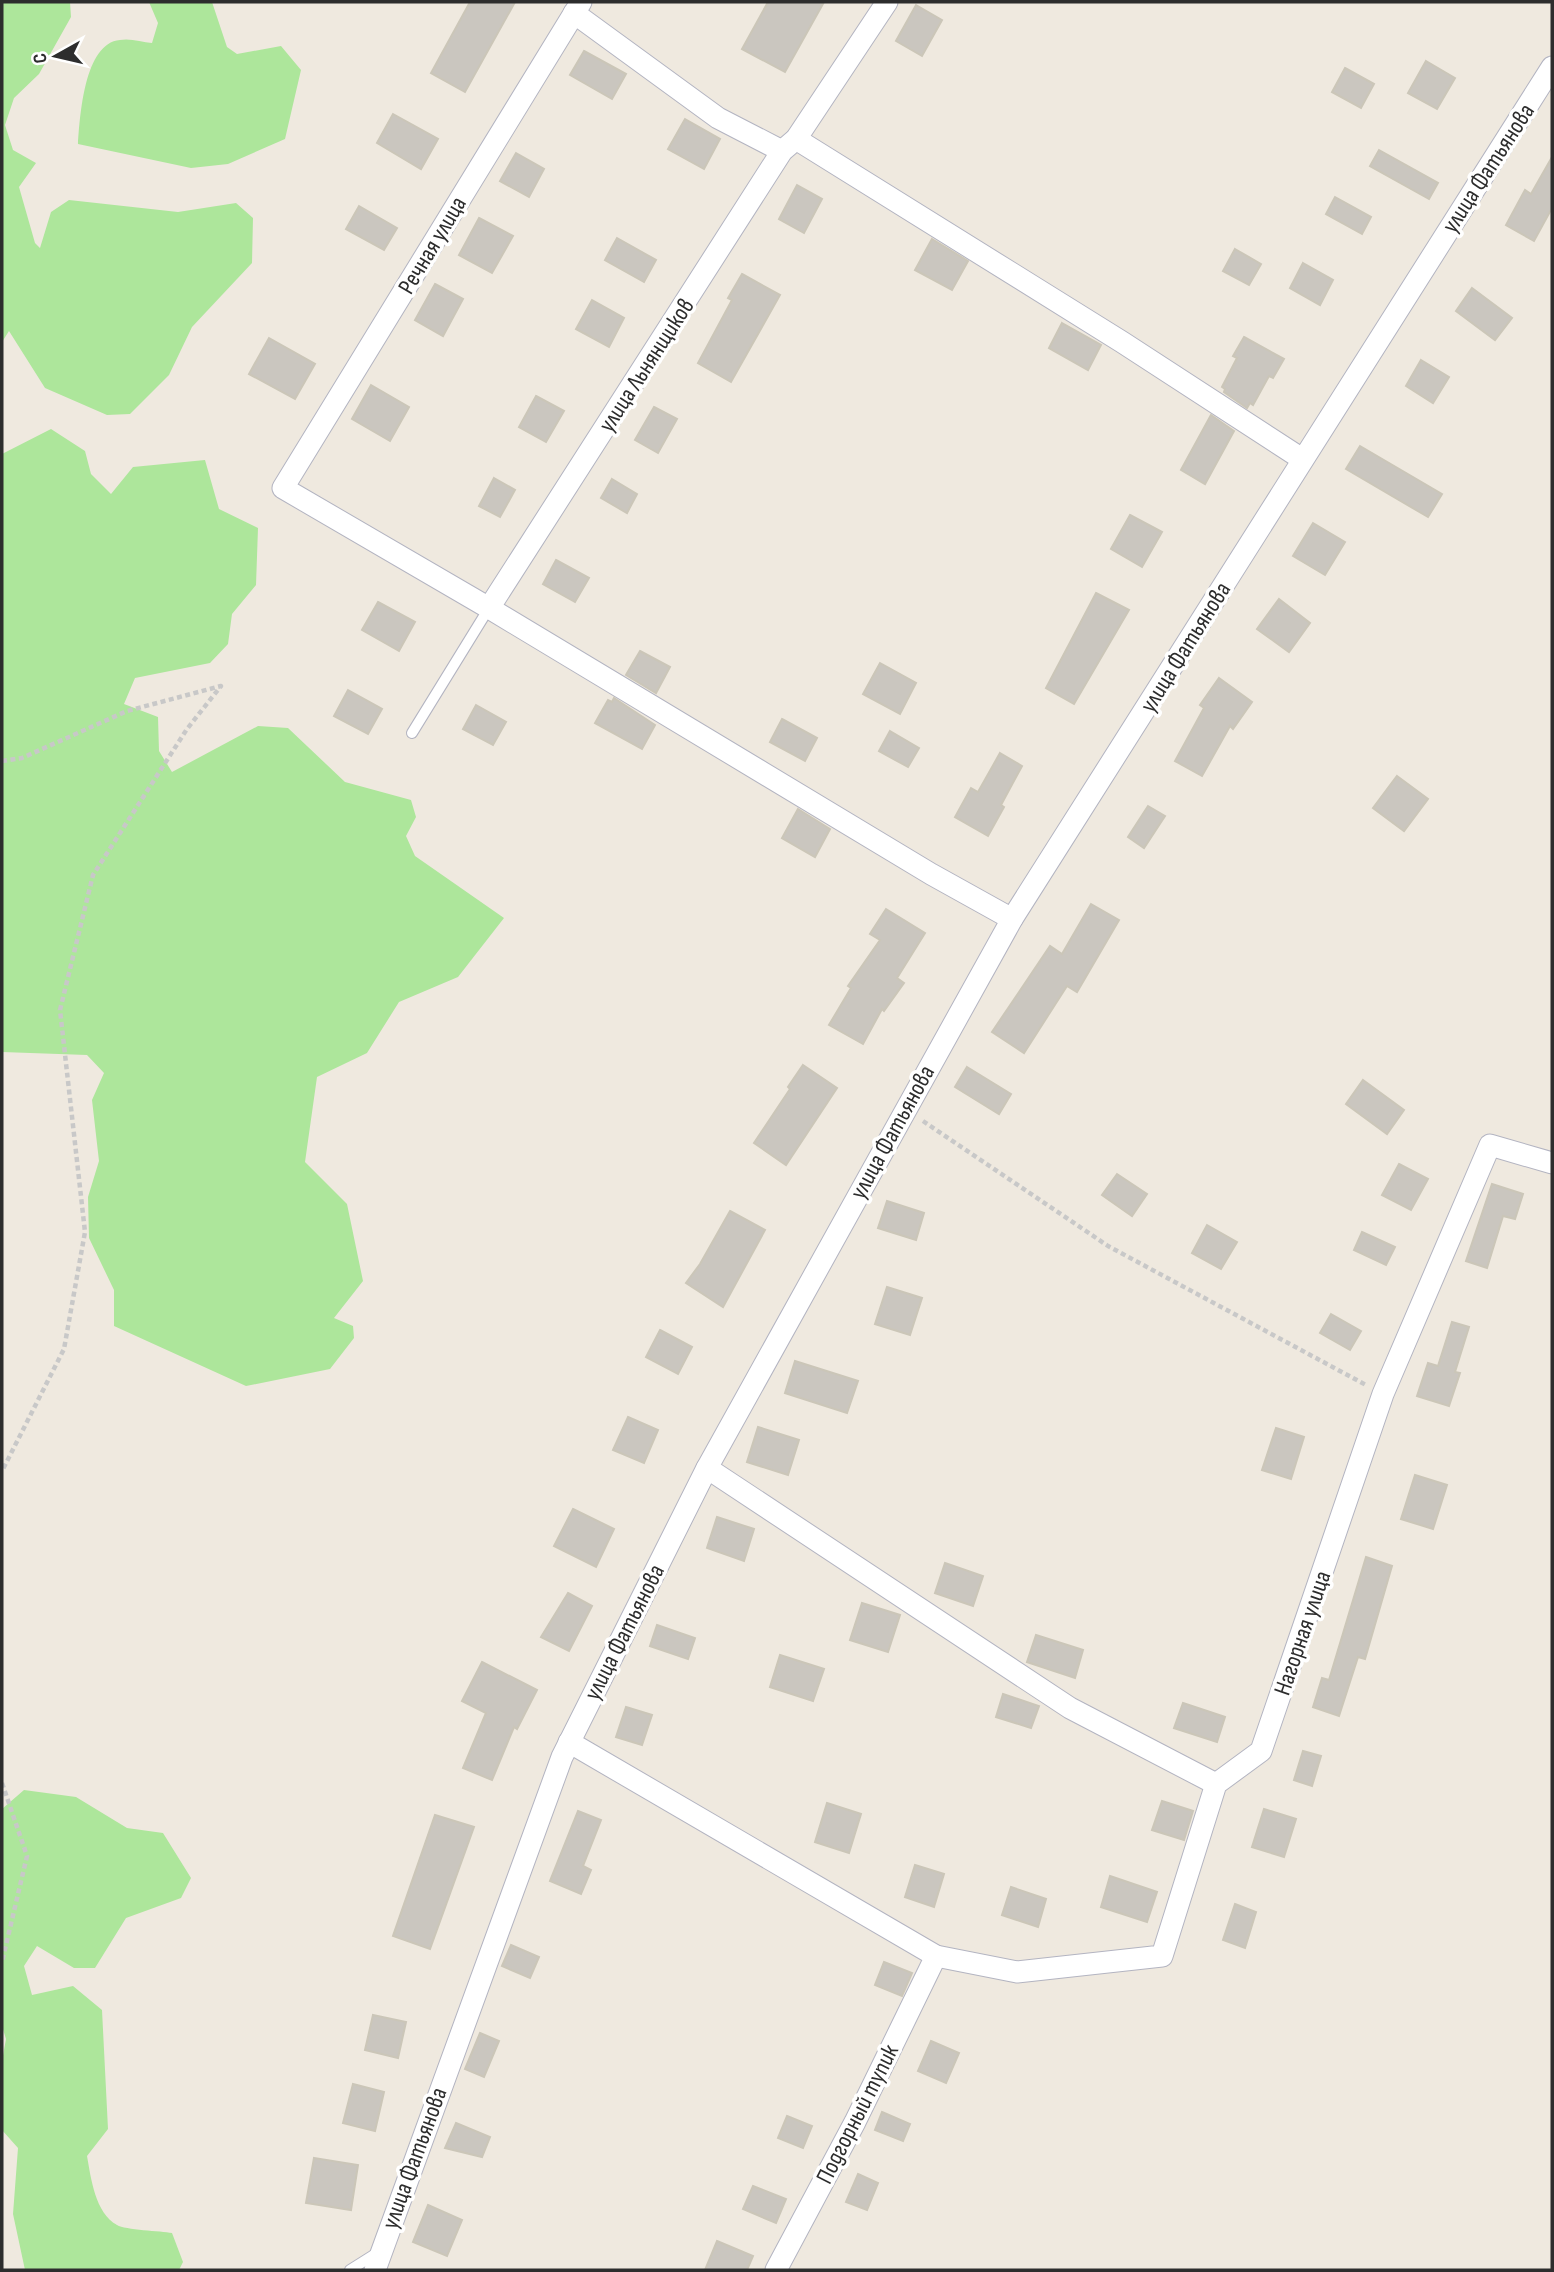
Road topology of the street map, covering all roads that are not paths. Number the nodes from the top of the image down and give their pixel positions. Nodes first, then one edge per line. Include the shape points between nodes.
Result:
1 (887, 2) edge
2 (577, 7) edge
3 (1552, 67) edge
4 (789, 145) junction
5 (1302, 459) junction
6 (489, 608) junction
7 (412, 733) dead end
8 (1012, 919) junction
9 (1552, 1163) edge
10 (707, 1468) junction
11 (569, 1742) junction
12 (1216, 1784) junction
13 (936, 1956) junction
14 (377, 2261) edge
15 (350, 2270) edge
16 (776, 2270) edge

1 - 4 street, улица Льнянщиков
2 - 4 street via 718,118
2 - 6 street, Речная улица via 283,488
3 - 5 street, улица Фатьянова
4 - 5 street via 1122,342
4 - 6 street, улица Льнянщиков
5 - 8 street, улица Фатьянова
6 - 7 lane, улица Льнянщиков
6 - 8 street
8 - 10 street, улица Фатьянова
9 - 12 street, Нагорная улица via 1490,1145 1384,1394 1261,1751
10 - 11 street, улица Фатьянова
10 - 12 street via 1070,1707
11 - 13 street
11 - 14 street, улица Фатьянова
12 - 13 street via 1162,1956 1017,1972
13 - 16 street, Подгорный тупик
14 - 15 lane

